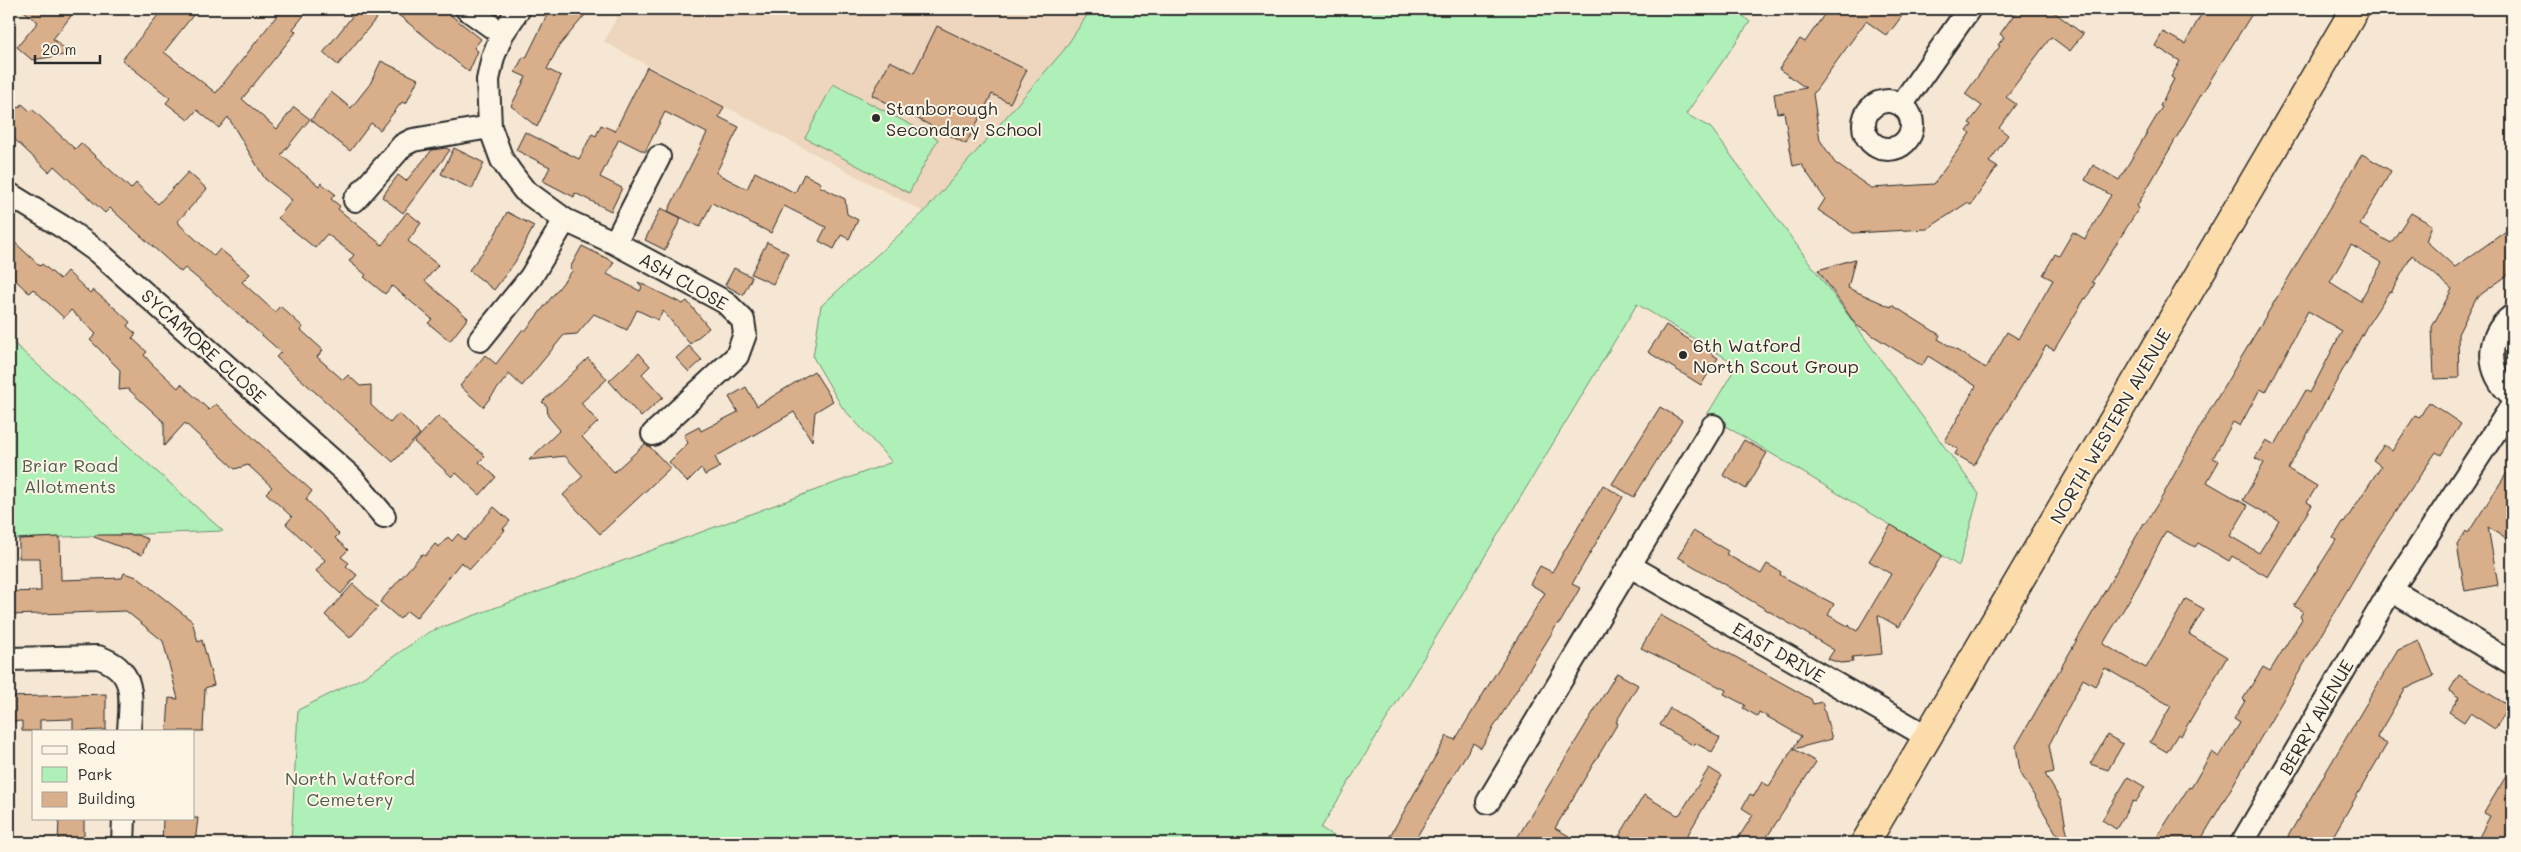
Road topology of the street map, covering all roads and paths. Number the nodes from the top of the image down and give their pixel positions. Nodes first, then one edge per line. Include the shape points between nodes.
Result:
1 (467, 9) edge
2 (519, 9) edge
3 (1969, 9) edge
4 (2355, 9) edge
5 (502, 34) junction
6 (1902, 104) dead end
7 (490, 127) junction
8 (659, 157) dead end
9 (9, 194) edge
10 (355, 200) dead end
11 (565, 220) junction
12 (615, 243) junction
13 (2512, 316) edge
14 (480, 340) dead end
15 (2512, 395) edge
16 (2512, 406) edge
17 (1713, 426) dead end
18 (653, 434) dead end
19 (384, 516) dead end
20 (1630, 566) junction
21 (2390, 590) junction
22 (9, 659) edge
23 (2512, 663) edge
24 (129, 730) edge
25 (1928, 737) junction
26 (1488, 802) dead end
27 (124, 820) edge
28 (123, 843) edge
29 (1865, 843) edge
30 (2242, 843) edge

1 - 5 street
2 - 5 street, ASH CLOSE
3 - 6 street
4 - 25 highway, NORTH WESTERN AVENUE
5 - 7 street, ASH CLOSE via 488,80
7 - 10 street via 413,140 403,145
7 - 11 street, ASH CLOSE via 502,160 524,190
8 - 12 street
9 - 19 street, SYCAMORE CLOSE via 98,252 351,477
11 - 12 street, ASH CLOSE
11 - 14 street via 531,277
12 - 18 street, ASH CLOSE via 726,302 743,320 745,334 737,356
13 - 15 street via 2498,330 2492,347 2492,364 2504,388
16 - 21 street, BERRY AVENUE
17 - 20 street
20 - 25 street, EAST DRIVE
20 - 26 street
21 - 23 street
21 - 30 street, BERRY AVENUE
22 - 24 street via 98,658 115,665 128,680 131,690
25 - 29 highway, NORTH WESTERN AVENUE
27 - 28 street

